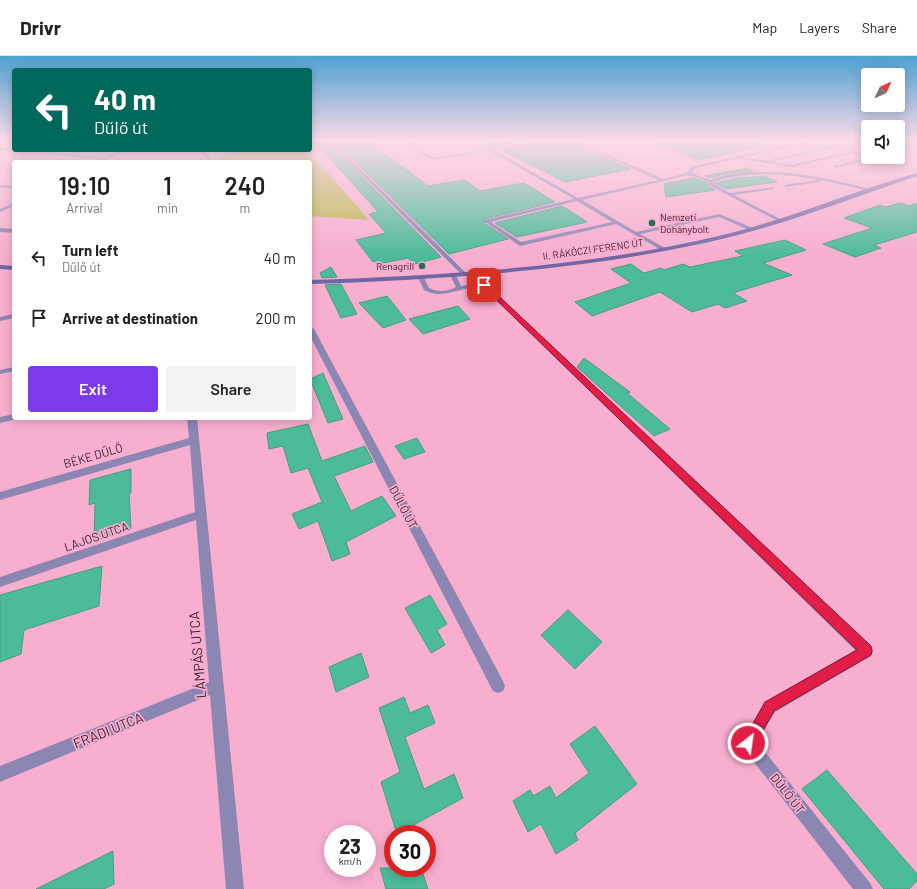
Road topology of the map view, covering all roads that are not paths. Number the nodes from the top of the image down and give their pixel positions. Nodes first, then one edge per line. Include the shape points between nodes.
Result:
1 (368, 179) edge
2 (542, 179) edge
3 (668, 179) edge
4 (707, 179) edge
5 (716, 179) edge
6 (820, 179) edge
7 (903, 179) edge
8 (663, 180) joint
9 (711, 180) junction
10 (826, 180) junction
11 (0, 186) edge
12 (786, 186) dead end
13 (12, 187) edge
14 (773, 188) dead end
15 (871, 190) junction
16 (729, 194) junction
17 (580, 200) junction
18 (0, 205) edge
19 (12, 206) edge
20 (0, 211) edge
21 (780, 221) junction
22 (617, 222) junction
23 (751, 229) junction
24 (0, 230) edge
25 (12, 231) edge
26 (637, 233) junction
27 (663, 249) junction
28 (0, 267) edge
29 (12, 268) edge
30 (464, 274) junction
31 (453, 275) junction
32 (421, 277) junction
33 (312, 282) edge
34 (484, 285) joint
35 (459, 288) junction
36 (12, 316) edge
37 (0, 319) edge
38 (312, 332) edge
39 (12, 369) edge
40 (0, 372) edge
41 (12, 417) edge
42 (0, 420) edge
43 (192, 420) edge
44 (194, 440) junction
45 (0, 496) edge
46 (200, 514) junction
47 (0, 582) edge
48 (216, 686) junction
49 (498, 686) dead end
50 (0, 774) edge
51 (235, 889) edge
52 (864, 889) edge

1 - 30 street
2 - 17 lane
3 - 8 lane
4 - 9 lane
5 - 9 lane
6 - 10 lane
7 - 15 main road, II. RÁKÓCZI FERENC ÚT
8 - 17 lane
9 - 16 lane via 712,185
10 - 12 lane
10 - 15 lane
11 - 13 lane
14 - 16 lane
15 - 21 main road, II. RÁKÓCZI FERENC ÚT
16 - 21 lane
17 - 22 lane
17 - 22 lane via 487,221 520,244
18 - 19 lane
19 - 20 lane
21 - 23 main road, II. RÁKÓCZI FERENC ÚT
22 - 26 lane
23 - 26 lane via 719,214
23 - 27 main road, II. RÁKÓCZI FERENC ÚT
24 - 25 lane
26 - 27 lane
27 - 30 main road, II. RÁKÓCZI FERENC ÚT via 524,269
28 - 29 main road
30 - 31 main road, II. RÁKÓCZI FERENC ÚT
31 - 32 main road, II. RÁKÓCZI FERENC ÚT
31 - 35 lane
32 - 33 main road, II. RÁKÓCZI FERENC ÚT
32 - 35 lane via 430,292
34 - 35 lane
34 - 52 street, DŰLŐ ÚT via 866,651 770,707 748,743
36 - 37 street
38 - 49 street, DŰLŐ ÚT
39 - 40 street
41 - 42 street
43 - 44 street, LÁMPÁS UTCA
44 - 45 street, BÉKE DŰLŐ
44 - 46 street, LÁMPÁS UTCA
46 - 47 street, LAJOS UTCA
46 - 48 street, LÁMPÁS UTCA
48 - 50 street, FRADI UTCA
48 - 51 street, LÁMPÁS UTCA

